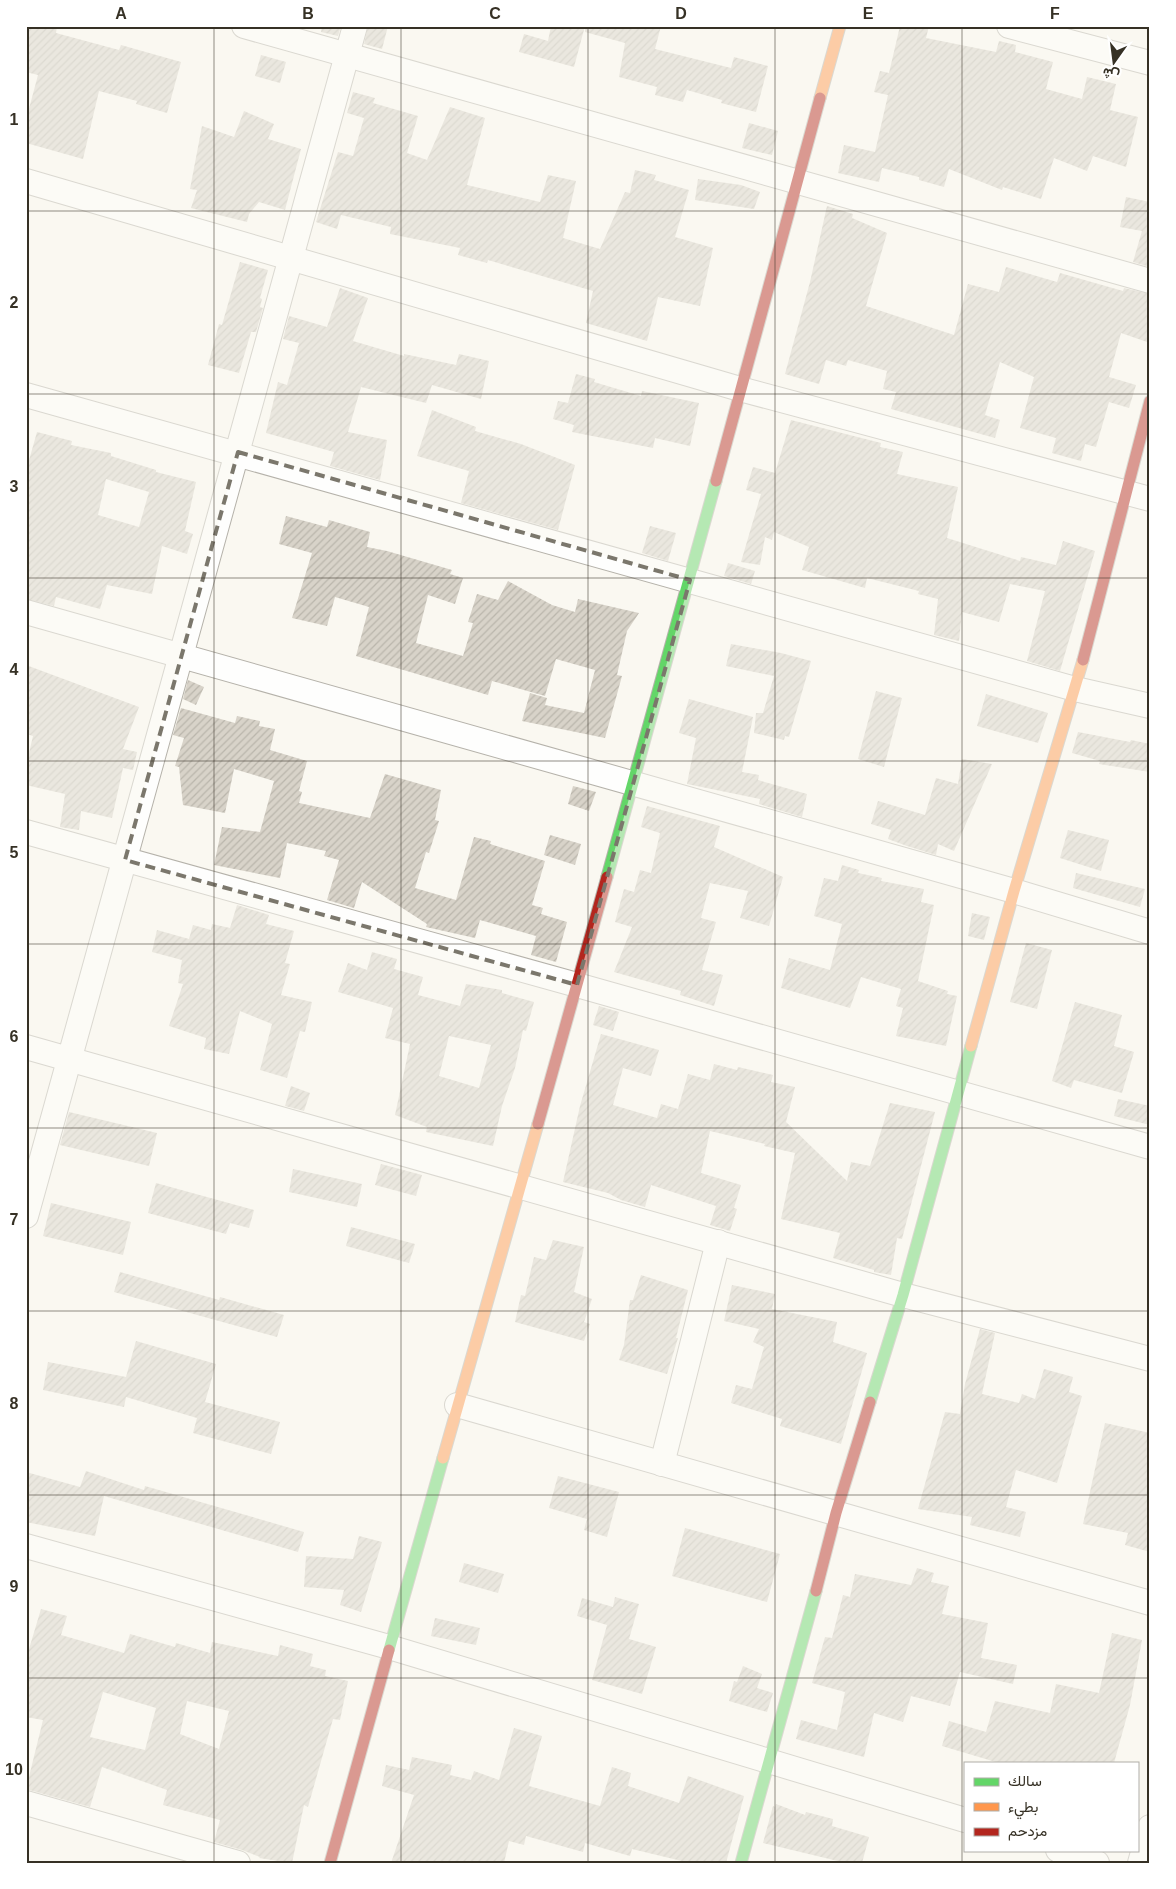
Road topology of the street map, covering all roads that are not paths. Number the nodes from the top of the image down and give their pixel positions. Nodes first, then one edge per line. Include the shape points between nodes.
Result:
1 (244, 26) edge
2 (355, 26) edge
3 (840, 26) edge
4 (1009, 26) edge
5 (348, 54) junction
6 (1150, 64) edge
7 (26, 181) edge
8 (797, 183) junction
9 (291, 258) junction
10 (1150, 281) edge
11 (740, 389) junction
12 (26, 395) edge
13 (1150, 401) edge
14 (238, 452) junction
15 (1125, 492) junction
16 (1150, 499) edge
17 (690, 580) junction
18 (26, 612) edge
19 (180, 655) junction
20 (1075, 689) junction
21 (1150, 706) edge
22 (633, 784) junction
23 (26, 832) edge
24 (125, 860) junction
25 (1014, 891) junction
26 (1150, 932) edge
27 (577, 985) junction
28 (26, 1046) edge
29 (69, 1058) junction
30 (958, 1093) junction
31 (1150, 1147) edge
32 (519, 1185) junction
33 (26, 1216) edge
34 (718, 1242) junction
35 (902, 1295) junction
36 (1150, 1359) edge
37 (456, 1405) junction
38 (662, 1464) junction
39 (836, 1513) junction
40 (26, 1546) edge
41 (1150, 1603) edge
42 (388, 1647) junction
43 (768, 1762) junction
44 (26, 1803) edge
45 (964, 1820) edge
46 (1150, 1827) edge
47 (1064, 1852) edge
48 (238, 1863) edge
49 (330, 1863) edge
50 (741, 1863) edge
51 (1097, 1863) edge
52 (1140, 1863) edge

1 - 5 street
2 - 5 street
3 - 8 street
4 - 6 street
5 - 8 street
5 - 9 street
7 - 9 street
8 - 10 street
8 - 11 street
9 - 11 street
9 - 14 street
11 - 15 street
11 - 17 street
12 - 14 street
13 - 15 street
14 - 17 street
14 - 19 street
15 - 16 street
15 - 20 street
17 - 20 street
17 - 22 street
18 - 19 street
19 - 22 street
19 - 24 street
20 - 21 street
20 - 25 street
22 - 25 street
22 - 27 street
23 - 24 street
24 - 27 street
24 - 29 street
25 - 26 street
25 - 30 street
27 - 30 street
27 - 32 street
28 - 29 street
29 - 32 street
29 - 33 street
30 - 31 street
30 - 35 street
32 - 34 street
32 - 37 street
34 - 35 street
34 - 38 street
35 - 36 street
35 - 39 street
37 - 38 street
37 - 42 street
38 - 39 street
39 - 41 street
39 - 43 street
40 - 42 street
42 - 43 street
42 - 49 street
43 - 45 street
43 - 50 street
44 - 48 street
46 - 52 street
47 - 51 street

